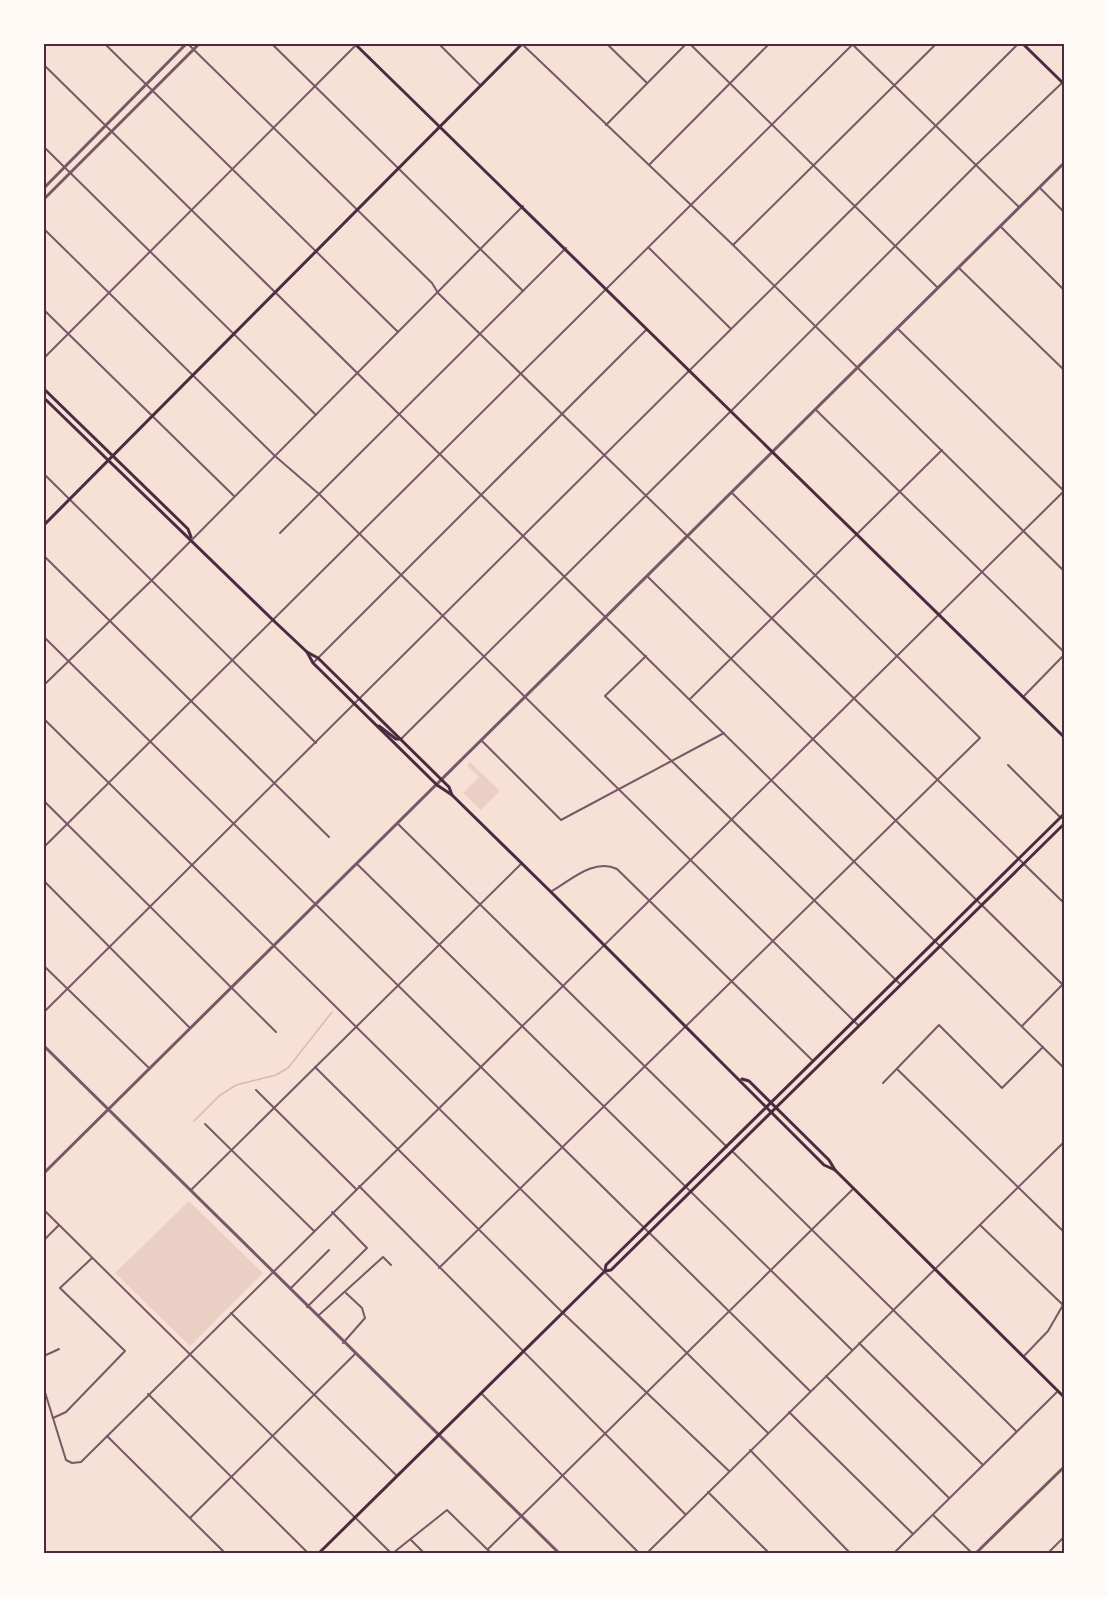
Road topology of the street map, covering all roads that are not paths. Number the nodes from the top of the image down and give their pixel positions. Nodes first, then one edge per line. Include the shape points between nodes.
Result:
1 (105, 44) edge
2 (187, 44) edge
3 (199, 44) edge
4 (272, 44) edge
5 (356, 44) edge
6 (439, 44) edge
7 (522, 44) edge
8 (607, 44) edge
9 (688, 44) edge
10 (769, 44) edge
11 (853, 44) edge
12 (936, 44) edge
13 (1018, 44) edge
14 (1023, 44) edge
15 (194, 49) junction
16 (44, 65) edge
17 (731, 82) junction
18 (1064, 82) edge
19 (647, 83) junction
20 (146, 84) junction
21 (894, 85) junction
22 (315, 86) junction
23 (481, 86) junction
24 (153, 90) junction
25 (773, 123) junction
26 (935, 124) junction
27 (606, 125) junction
28 (105, 126) junction
29 (442, 126) junction
30 (274, 128) junction
31 (111, 132) junction
32 (44, 147) edge
33 (1065, 163) edge
34 (814, 164) junction
35 (976, 165) junction
36 (648, 166) junction
37 (65, 167) junction
38 (233, 169) junction
39 (399, 170) junction
40 (70, 172) junction
41 (44, 188) edge
42 (1040, 188) junction
43 (44, 199) edge
44 (855, 204) junction
45 (691, 205) junction
46 (524, 206) junction
47 (1020, 207) junction
48 (192, 211) junction
49 (358, 211) junction
50 (1065, 212) edge
51 (1000, 227) junction
52 (44, 229) edge
53 (733, 245) junction
54 (896, 245) junction
55 (566, 248) junction
56 (649, 248) junction
57 (481, 250) junction
58 (316, 251) junction
59 (151, 252) junction
60 (959, 268) junction
61 (774, 285) junction
62 (939, 288) junction
63 (606, 290) junction
64 (1065, 290) edge
65 (523, 291) junction
66 (275, 292) junction
67 (109, 293) junction
68 (438, 293) junction
69 (44, 310) edge
70 (731, 328) junction
71 (816, 328) junction
72 (647, 329) junction
73 (898, 329) junction
74 (398, 332) junction
75 (479, 333) junction
76 (68, 334) junction
77 (233, 334) junction
78 (44, 358) edge
79 (858, 368) junction
80 (1065, 370) edge
81 (690, 371) junction
82 (358, 373) junction
83 (522, 375) junction
84 (193, 376) junction
85 (44, 389) edge
86 (44, 398) edge
87 (816, 410) junction
88 (731, 411) junction
89 (564, 414) junction
90 (153, 415) junction
91 (316, 415) junction
92 (400, 415) junction
93 (942, 450) junction
94 (773, 452) junction
95 (440, 455) junction
96 (604, 455) junction
97 (113, 456) junction
98 (275, 456) junction
99 (108, 461) junction
100 (44, 474) edge
101 (1065, 491) edge
102 (899, 492) junction
103 (732, 493) junction
104 (318, 494) junction
105 (234, 496) junction
106 (482, 496) junction
107 (645, 496) junction
108 (69, 500) junction
109 (44, 525) edge
110 (1025, 531) junction
111 (280, 533) dead end
112 (856, 534) junction
113 (359, 536) junction
114 (523, 536) junction
115 (688, 537) junction
116 (192, 539) junction
117 (44, 556) edge
118 (1065, 571) edge
119 (982, 574) junction
120 (815, 575) junction
121 (401, 576) junction
122 (564, 577) junction
123 (648, 577) junction
124 (152, 580) junction
125 (940, 615) junction
126 (442, 617) junction
127 (607, 618) junction
128 (771, 618) junction
129 (110, 620) junction
130 (274, 621) junction
131 (44, 637) edge
132 (307, 652) junction
133 (1065, 654) edge
134 (646, 656) junction
135 (898, 657) junction
136 (318, 658) junction
137 (484, 658) junction
138 (730, 658) junction
139 (68, 660) junction
140 (234, 661) junction
141 (313, 663) junction
142 (44, 685) edge
143 (1023, 697) junction
144 (525, 698) junction
145 (360, 699) junction
146 (689, 699) junction
147 (854, 700) junction
148 (192, 702) junction
149 (355, 705) junction
150 (44, 720) edge
151 (375, 724) junction
152 (724, 733) junction
153 (1065, 737) edge
154 (401, 739) junction
155 (813, 740) junction
156 (151, 741) junction
157 (483, 741) junction
158 (316, 743) junction
159 (670, 760) junction
160 (1008, 765) dead end
161 (442, 780) junction
162 (772, 781) junction
163 (937, 782) junction
164 (108, 783) junction
165 (274, 784) junction
166 (437, 785) junction
167 (618, 789) junction
168 (452, 795) junction
169 (44, 801) edge
170 (1065, 814) edge
171 (1060, 818) junction
172 (731, 821) junction
173 (896, 822) junction
174 (67, 824) junction
175 (234, 824) junction
176 (398, 824) junction
177 (1065, 824) edge
178 (329, 837) dead end
179 (44, 848) edge
180 (1020, 859) junction
181 (690, 861) junction
182 (855, 862) junction
183 (522, 863) junction
184 (192, 864) junction
185 (357, 864) junction
186 (1024, 864) junction
187 (44, 882) edge
188 (551, 892) junction
189 (977, 901) junction
190 (650, 902) junction
191 (814, 903) junction
192 (1065, 903) edge
193 (481, 904) junction
194 (150, 905) junction
195 (983, 905) junction
196 (316, 906) junction
197 (936, 940) junction
198 (773, 942) junction
199 (440, 945) junction
200 (605, 945) junction
201 (941, 945) junction
202 (109, 946) junction
203 (274, 946) junction
204 (44, 966) edge
205 (896, 980) junction
206 (732, 983) junction
207 (1064, 984) edge
208 (901, 985) junction
209 (565, 986) junction
210 (398, 987) junction
211 (231, 988) junction
212 (67, 989) junction
213 (44, 1012) edge
214 (854, 1021) junction
215 (522, 1026) junction
216 (687, 1026) junction
217 (859, 1026) junction
218 (1021, 1026) junction
219 (356, 1028) junction
220 (190, 1029) junction
221 (276, 1032) dead end
222 (44, 1046) edge
223 (1043, 1047) junction
224 (813, 1061) junction
225 (645, 1064) junction
226 (315, 1067) junction
227 (149, 1068) junction
228 (481, 1068) junction
229 (1065, 1068) edge
230 (897, 1069) junction
231 (741, 1078) junction
232 (883, 1083) dead end
233 (256, 1090) dead end
234 (770, 1103) junction
235 (603, 1106) junction
236 (275, 1107) junction
237 (765, 1108) junction
238 (439, 1109) junction
239 (776, 1109) junction
240 (108, 1110) junction
241 (771, 1113) junction
242 (205, 1124) dead end
243 (1065, 1142) edge
244 (562, 1147) junction
245 (727, 1147) junction
246 (231, 1150) junction
247 (397, 1150) junction
248 (732, 1151) junction
249 (835, 1170) junction
250 (44, 1173) edge
251 (520, 1187) junction
252 (685, 1187) junction
253 (1019, 1187) junction
254 (358, 1188) junction
255 (853, 1189) junction
256 (190, 1191) junction
257 (690, 1192) junction
258 (44, 1210) edge
259 (332, 1212) junction
260 (59, 1225) junction
261 (980, 1225) junction
262 (477, 1228) junction
263 (644, 1228) junction
264 (812, 1229) junction
265 (314, 1231) junction
266 (1065, 1232) edge
267 (649, 1233) junction
268 (44, 1240) edge
269 (329, 1250) dead end
270 (92, 1258) junction
271 (391, 1265) dead end
272 (439, 1268) junction
273 (935, 1270) junction
274 (605, 1271) junction
275 (771, 1272) junction
276 (273, 1273) junction
277 (290, 1289) junction
278 (346, 1293) junction
279 (1063, 1305) edge
280 (307, 1307) junction
281 (894, 1309) junction
282 (563, 1312) junction
283 (729, 1312) junction
284 (231, 1313) junction
285 (317, 1317) junction
286 (344, 1343) junction
287 (859, 1343) junction
288 (59, 1349) dead end
289 (852, 1350) junction
290 (522, 1352) junction
291 (687, 1353) junction
292 (190, 1354) junction
293 (355, 1354) junction
294 (44, 1356) edge
295 (1023, 1356) junction
296 (826, 1376) junction
297 (44, 1389) edge
298 (810, 1391) junction
299 (1058, 1391) junction
300 (481, 1393) junction
301 (647, 1393) junction
302 (148, 1394) junction
303 (314, 1395) junction
304 (1065, 1397) edge
305 (789, 1412) junction
306 (54, 1418) junction
307 (1016, 1431) junction
308 (768, 1433) junction
309 (272, 1434) junction
310 (605, 1434) junction
311 (438, 1435) junction
312 (107, 1436) junction
313 (750, 1450) junction
314 (982, 1464) junction
315 (1065, 1467) edge
316 (729, 1471) junction
317 (563, 1473) junction
318 (396, 1475) junction
319 (231, 1477) junction
320 (708, 1492) junction
321 (949, 1498) junction
322 (686, 1514) junction
323 (521, 1515) junction
324 (933, 1515) junction
325 (355, 1517) junction
326 (190, 1518) junction
327 (913, 1534) junction
328 (1065, 1537) edge
329 (411, 1540) junction
330 (488, 1549) junction
331 (226, 1554) edge
332 (309, 1554) edge
333 (318, 1554) edge
334 (392, 1554) edge
335 (425, 1554) edge
336 (492, 1554) edge
337 (560, 1554) edge
338 (640, 1554) edge
339 (646, 1554) edge
340 (770, 1554) edge
341 (851, 1554) edge
342 (893, 1554) edge
343 (974, 1554) edge
344 (1047, 1554) edge

1 - 20 street
2 - 15 street
2 - 20 street
3 - 15 street
4 - 22 street
5 - 22 street
5 - 29 main road
6 - 23 street
7 - 23 main road
7 - 27 street
8 - 19 street
9 - 17 street
9 - 19 street
10 - 17 street
11 - 21 street
11 - 25 street
12 - 21 street
13 - 26 street
14 - 18 main road
15 - 24 street
15 - 30 street
16 - 28 street
17 - 25 street
17 - 36 street
18 - 35 street
19 - 27 street
20 - 24 street
20 - 28 street
21 - 26 street
21 - 34 street
22 - 30 street
22 - 39 street
23 - 29 main road
24 - 31 street
24 - 38 street
25 - 34 street
25 - 45 street
26 - 35 street
26 - 44 street
27 - 36 street
28 - 31 street
28 - 37 street
29 - 39 main road
29 - 46 main road
30 - 38 street
30 - 49 street
31 - 40 street
31 - 48 street
32 - 37 street
33 - 42 street
34 - 44 street
34 - 53 street
35 - 47 street
35 - 54 street
36 - 45 street
37 - 40 street
37 - 41 street
38 - 48 street
38 - 58 street
39 - 49 main road
39 - 57 street
40 - 43 street
40 - 59 street
42 - 47 street
42 - 50 street
44 - 54 street
44 - 61 street
45 - 53 street
45 - 56 street
46 - 55 main road
46 - 57 street
47 - 51 street
48 - 59 street
48 - 66 street
49 - 58 main road
49 - 68 street
51 - 60 street
51 - 64 street
52 - 67 street
53 - 61 street
54 - 62 street
54 - 71 street
55 - 63 main road
55 - 65 street
56 - 63 street
56 - 70 street
57 - 65 street
57 - 68 street
58 - 66 main road
58 - 74 street
59 - 67 street
59 - 77 street
60 - 62 street
60 - 80 street
61 - 70 street
61 - 71 street
62 - 73 street
63 - 72 main road
63 - 83 street
65 - 75 street
66 - 77 main road
66 - 82 street
67 - 76 street
67 - 84 street
68 - 74 street
68 - 75 street
69 - 76 street
70 - 81 street
71 - 79 street
71 - 88 street
72 - 81 main road
72 - 89 street
73 - 79 street
73 - 101 street
74 - 82 street
75 - 83 street
75 - 92 street
76 - 78 street
76 - 90 street
77 - 84 main road
77 - 91 street
79 - 87 street
79 - 93 street
81 - 88 main road
81 - 96 street
82 - 91 street
82 - 92 street
83 - 89 street
83 - 95 street
84 - 90 main road
84 - 98 street
85 - 97 main road
86 - 99 main road
87 - 94 street
87 - 102 street
88 - 94 main road
88 - 107 street
89 - 96 street
89 - 106 street
90 - 97 main road
90 - 105 street
91 - 98 street
92 - 95 street
92 - 104 street
93 - 102 street
93 - 110 street
94 - 103 street
94 - 112 main road
95 - 106 street
95 - 113 street
96 - 107 street
96 - 114 street
97 - 99 main road
97 - 116 main road via 188,530
98 - 104 street
98 - 105 street
99 - 108 main road
99 - 116 main road via 183,535
100 - 108 street
101 - 110 street
102 - 112 street
102 - 119 street
103 - 115 street
103 - 120 street
104 - 111 street
104 - 113 street
105 - 116 street
106 - 114 street
106 - 121 street
107 - 115 street
107 - 122 street
108 - 109 main road
108 - 124 street
110 - 118 street
110 - 119 street
112 - 120 street
112 - 125 main road
113 - 121 street
113 - 130 street
114 - 122 street
114 - 126 street
115 - 123 street
115 - 128 street
116 - 124 street
116 - 130 main road
117 - 129 street
119 - 125 street
119 - 133 street
120 - 128 street
120 - 135 street
121 - 126 street
121 - 136 street
122 - 127 street
122 - 137 street
123 - 127 street
123 - 138 street
124 - 129 street
124 - 140 street
125 - 135 street
125 - 143 main road
126 - 137 street
126 - 145 street
127 - 134 street
127 - 144 street
128 - 138 street
128 - 147 street
129 - 139 street
129 - 148 street
130 - 132 main road
130 - 140 street
131 - 139 street
132 - 136 main road
132 - 141 main road
133 - 143 street
134 - 146 street
134 - 159 street via 605,696
135 - 147 street
135 - 163 street via 980,738
136 - 141 street
136 - 145 main road
137 - 144 street
137 - 154 street
138 - 146 street
138 - 155 street
139 - 142 street
139 - 156 street
140 - 148 street
140 - 158 street
141 - 149 main road
143 - 153 main road
144 - 157 street
144 - 167 street
145 - 149 street
145 - 154 main road
146 - 152 street
147 - 155 street
147 - 163 street
148 - 156 street
148 - 165 street
149 - 151 main road
149 - 158 street
150 - 164 street
151 - 154 main road
151 - 166 main road
152 - 159 street
152 - 162 street
154 - 161 main road
155 - 162 street
155 - 173 street
156 - 164 street
156 - 175 street
157 - 161 street
157 - 167 street via 561,820
158 - 165 street
159 - 167 street
159 - 172 street
160 - 171 street
161 - 166 street
161 - 168 main road
162 - 172 street
162 - 182 street
163 - 173 street
163 - 180 street
164 - 174 street
164 - 184 street
165 - 175 street
165 - 178 street
166 - 168 main road
166 - 176 street
167 - 181 street
168 - 183 main road
169 - 174 street
170 - 171 main road
171 - 180 main road
172 - 181 street
172 - 191 street
173 - 182 street
173 - 189 street
174 - 179 street
174 - 194 street
175 - 184 street
175 - 196 street
176 - 185 street
176 - 193 street
177 - 186 main road
180 - 186 street
180 - 189 main road
181 - 190 street
181 - 198 street
182 - 191 street
182 - 197 street
183 - 188 main road
183 - 193 street
184 - 194 street
184 - 203 street
185 - 196 street
185 - 199 street
186 - 192 street
186 - 195 main road
187 - 202 street
188 - 190 street via 597,865 607,865 617,869
188 - 200 main road
189 - 195 street
189 - 197 main road
190 - 200 street
190 - 206 street
191 - 198 street
191 - 205 street
193 - 199 street
193 - 209 street
194 - 202 street
194 - 211 street
195 - 201 main road
195 - 207 street
196 - 203 street
196 - 210 street
197 - 201 street
197 - 205 main road
198 - 206 street
198 - 214 street
199 - 210 street
199 - 215 street
200 - 209 street
200 - 216 main road
201 - 208 main road
201 - 218 street
202 - 212 street
202 - 220 street
203 - 211 street
203 - 219 street
204 - 212 street
205 - 208 street
205 - 214 main road
206 - 216 street
206 - 224 street
207 - 218 street
208 - 217 main road
209 - 215 street
209 - 225 street
210 - 219 street
210 - 228 street
211 - 220 street
211 - 221 street
212 - 213 street
212 - 227 street
214 - 217 street
214 - 224 main road
215 - 228 street
215 - 235 street
216 - 225 street
216 - 231 main road
217 - 239 main road
218 - 223 street
219 - 226 street
219 - 238 street
220 - 227 street
222 - 240 street
223 - 229 street
223 - 230 street via 1002,1088 939,1025
224 - 234 main road
225 - 235 street
225 - 245 street
226 - 236 street
226 - 247 street
227 - 240 street
228 - 238 street
228 - 244 street
230 - 232 street
230 - 253 street
231 - 234 main road
231 - 237 main road via 744,1087
233 - 236 street
234 - 237 main road
234 - 239 main road
235 - 244 street
235 - 252 street
236 - 246 street
236 - 254 street
237 - 241 main road
237 - 245 main road
238 - 247 street
238 - 251 street
239 - 241 main road
239 - 249 main road
240 - 250 street
240 - 256 street
241 - 248 main road
241 - 249 main road via 824,1165
242 - 246 street
243 - 253 street
244 - 251 street
244 - 263 street
245 - 252 main road
246 - 256 street
246 - 265 street
247 - 254 street
247 - 262 street
248 - 257 main road
248 - 264 street
249 - 255 main road
251 - 262 street
251 - 274 street
252 - 257 street
252 - 263 main road
253 - 261 street
253 - 266 street
254 - 259 street
254 - 272 street
255 - 264 street
255 - 273 main road
256 - 276 street
257 - 267 main road
257 - 275 street
258 - 260 street
259 - 265 street
259 - 280 street via 367,1248
260 - 268 street
260 - 270 street
261 - 273 street
261 - 279 street
262 - 272 street
262 - 282 street
263 - 267 street
263 - 274 main road via 606,1265
264 - 275 street
264 - 281 street
265 - 276 street
267 - 274 main road via 611,1270
267 - 283 street
269 - 277 street
270 - 292 street
270 - 306 street via 60,1288 125,1351 66,1412
271 - 278 street via 383,1257
272 - 290 street
273 - 281 street
273 - 295 main road
274 - 282 main road
274 - 291 street
275 - 283 street
275 - 289 street
276 - 277 street
276 - 284 street
277 - 280 street
278 - 285 street via 336,1297
278 - 286 street via 362,1308 365,1318
279 - 295 street via 1048,1331
280 - 285 street
281 - 287 street
281 - 307 street
282 - 290 main road
282 - 301 street
283 - 291 street
283 - 298 street
284 - 292 street
284 - 303 street
285 - 286 street
286 - 293 street
287 - 289 street
287 - 314 street
288 - 294 street
289 - 296 street
290 - 300 main road
290 - 310 street
291 - 301 street
291 - 308 street
292 - 302 street
292 - 309 street
293 - 303 street
293 - 311 street
295 - 299 main road
296 - 298 street
296 - 321 street
297 - 306 street
298 - 305 street
299 - 304 main road
299 - 307 street
300 - 311 main road
300 - 317 street
301 - 310 street
301 - 316 street
302 - 312 street
302 - 319 street
303 - 309 street
303 - 318 street
305 - 308 street
305 - 327 street
306 - 312 street via 66,1460 72,1463 81,1462
307 - 314 street
308 - 313 street
309 - 319 street
309 - 325 street
310 - 317 street
310 - 322 street
311 - 318 main road
311 - 323 street
312 - 326 street
313 - 316 street
313 - 341 street
314 - 321 street
315 - 343 street
316 - 320 street
317 - 323 street
317 - 338 street
318 - 325 main road
319 - 326 street
319 - 332 street
320 - 322 street
320 - 340 street
321 - 324 street
322 - 339 street
323 - 330 street
323 - 337 street
324 - 327 street
324 - 343 street
325 - 333 main road
325 - 334 street
326 - 331 street
327 - 342 street
328 - 344 street
329 - 330 street via 447,1510
329 - 334 street
329 - 335 street
330 - 336 street

